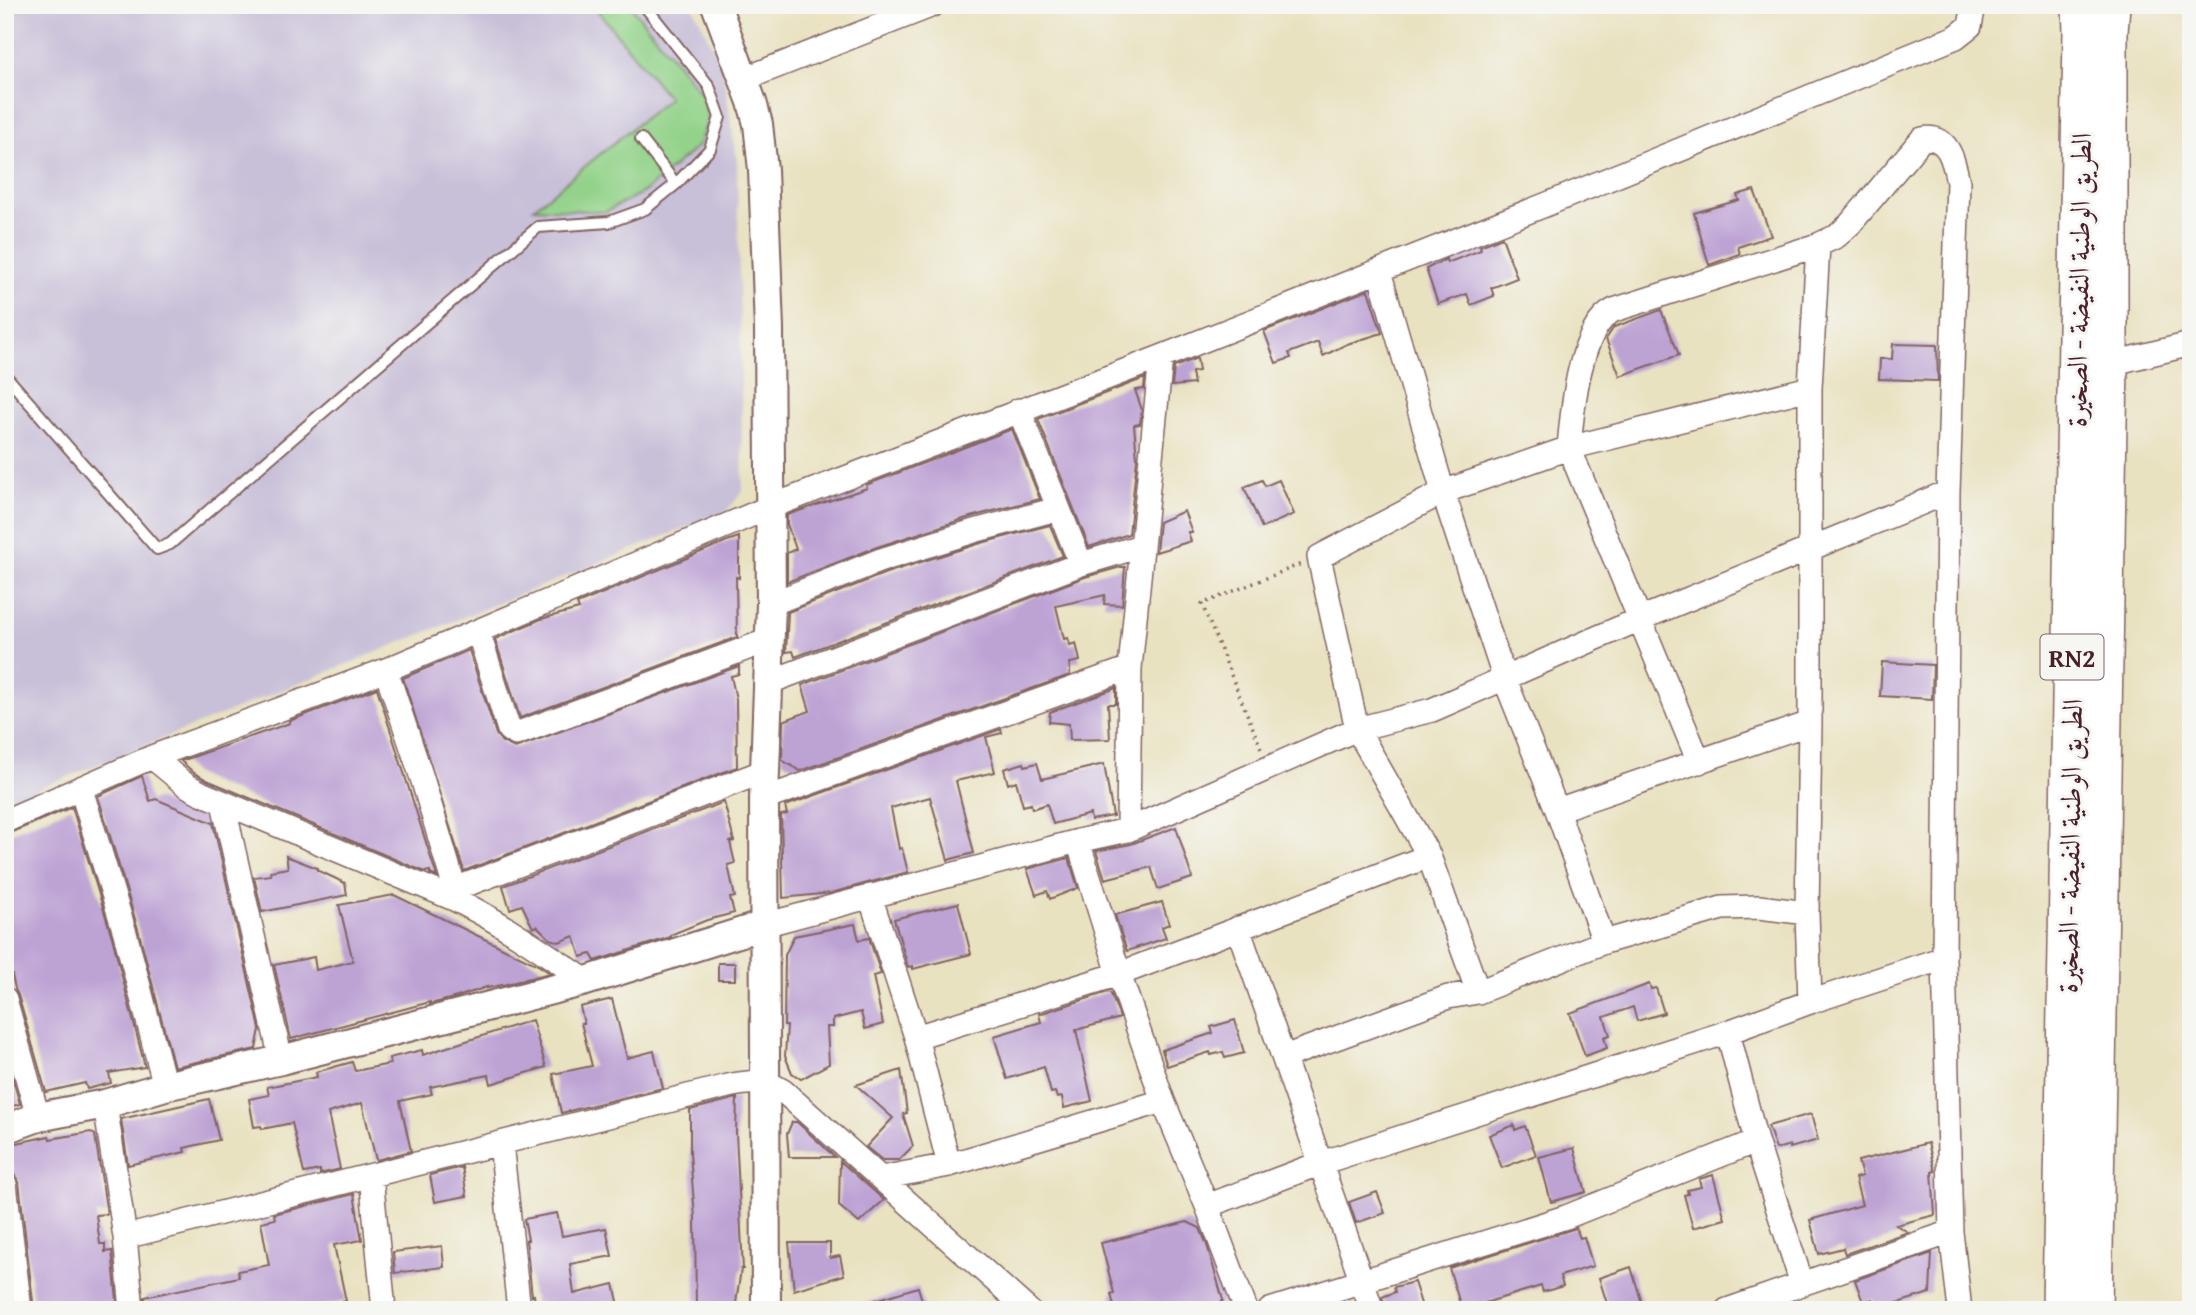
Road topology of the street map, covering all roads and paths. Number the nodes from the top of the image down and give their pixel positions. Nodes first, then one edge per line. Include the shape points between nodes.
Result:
1 (644, 5) edge
2 (716, 5) edge
3 (933, 5) edge
4 (1974, 5) edge
5 (2081, 5) edge
6 (2111, 5) edge
7 (744, 79) junction
8 (641, 139) dead end
9 (676, 184) junction
10 (1818, 245) junction
11 (1379, 271) junction
12 (2191, 344) edge
13 (1161, 357) junction
14 (2109, 364) junction
15 (5, 374) edge
16 (1810, 388) junction
17 (1019, 410) junction
18 (1569, 448) junction
19 (1443, 492) junction
20 (1948, 492) junction
21 (770, 507) junction
22 (1057, 509) junction
23 (1141, 546) junction
24 (1810, 547) junction
25 (1319, 557) junction
26 (1081, 564) junction
27 (771, 604) junction
28 (1640, 619) junction
29 (478, 631) junction
30 (769, 639) junction
31 (1130, 668) junction
32 (386, 670) junction
33 (1504, 677) junction
34 (767, 683) junction
35 (1810, 723) junction
36 (1357, 729) junction
37 (152, 757) junction
38 (1699, 762) junction
39 (1270, 770) junction
40 (764, 785) junction
41 (81, 789) junction
42 (223, 803) junction
43 (1557, 810) junction
44 (5, 821) edge
45 (1128, 830) junction
46 (1077, 841) junction
47 (1429, 856) junction
48 (454, 894) junction
49 (870, 896) junction
50 (1807, 913) junction
51 (764, 925) junction
52 (1238, 928) junction
53 (1604, 942) junction
54 (1944, 958) junction
55 (1119, 974) junction
56 (586, 981) junction
57 (1478, 992) junction
58 (5, 999) edge
59 (1810, 1002) junction
60 (1728, 1032) junction
61 (916, 1037) junction
62 (1284, 1057) junction
63 (281, 1060) junction
64 (766, 1083) junction
65 (165, 1086) junction
66 (1163, 1101) junction
67 (105, 1104) junction
68 (38, 1118) junction
69 (5, 1129) edge
70 (1756, 1140) junction
71 (501, 1143) junction
72 (1321, 1163) junction
73 (949, 1165) junction
74 (371, 1176) junction
75 (881, 1178) junction
76 (5, 1184) edge
77 (1207, 1206) junction
78 (1951, 1232) junction
79 (125, 1237) junction
80 (1362, 1282) junction
81 (1802, 1284) junction
82 (20, 1310) edge
83 (132, 1310) edge
84 (384, 1310) edge
85 (519, 1310) edge
86 (766, 1310) edge
87 (1028, 1310) edge
88 (1246, 1310) edge
89 (1270, 1310) edge
90 (1372, 1310) edge
91 (1727, 1310) edge
92 (1960, 1310) edge
93 (2061, 1310) edge
94 (2093, 1310) edge

1 - 9 lane via 709,86 720,117 710,149
2 - 7 street
3 - 7 street
4 - 11 street via 1970,26 1956,37
5 - 93 highway, الطريق الوطنية النفيضة - الصخيرة / RN2
6 - 14 highway, الطريق الوطنية النفيضة - الصخيرة / RN2
7 - 21 street via 758,124 763,170
8 - 9 lane
9 - 15 lane via 645,209 610,222 538,227 170,544 157,550
10 - 16 street
10 - 18 street via 1606,314 1588,339
10 - 20 street via 1850,224 1922,139 1944,143 1958,183
11 - 13 street
11 - 19 street
12 - 14 street
13 - 17 street
13 - 23 street
14 - 94 highway, الطريق الوطنية النفيضة - الصخيرة / RN2
16 - 18 street
16 - 24 street
17 - 21 street
17 - 22 street
18 - 19 street
18 - 28 street
19 - 25 street
19 - 33 street
20 - 24 street
20 - 54 street
21 - 27 street
21 - 29 street
22 - 26 street
22 - 27 street via 881,560
23 - 26 street
23 - 31 street
24 - 28 street
24 - 35 street
25 - 36 street
25 - 39 path via 1202,604
26 - 34 street
27 - 30 street
28 - 33 street
28 - 38 street
29 - 30 street via 509,730 516,734
29 - 32 street
30 - 34 street
31 - 40 street
31 - 45 street
32 - 37 street
32 - 48 street
33 - 36 street via 1432,710
33 - 43 street
34 - 40 street
35 - 38 street
35 - 50 street
36 - 39 street
36 - 47 street
37 - 41 street
37 - 42 street via 186,785
38 - 43 street
39 - 45 street
40 - 48 street
40 - 51 street
41 - 44 street
41 - 65 street
42 - 48 street
42 - 63 street
43 - 53 street
45 - 46 street
46 - 49 street
46 - 55 street
47 - 52 street
47 - 57 street
48 - 56 street
49 - 51 street
49 - 61 street
50 - 53 street via 1722,908
50 - 59 street
51 - 56 street
51 - 64 street
52 - 55 street
52 - 62 street
53 - 57 street
54 - 59 street
54 - 78 street
55 - 61 street
55 - 66 street
56 - 63 street
57 - 62 street via 1448,997
58 - 68 street
59 - 60 street
60 - 70 street
60 - 72 street
61 - 73 street
62 - 72 street
63 - 65 street
64 - 71 street via 728,1086
64 - 75 street via 783,1091
64 - 86 street
65 - 67 street
66 - 73 street
66 - 77 street
67 - 68 street
67 - 79 street
68 - 69 street
70 - 80 street via 1566,1217
70 - 81 street
71 - 74 street
71 - 85 street
72 - 77 street
72 - 80 street
73 - 75 street
74 - 79 street
74 - 84 street
75 - 87 street
76 - 82 street
77 - 88 street
78 - 81 street
78 - 92 street
79 - 83 street
80 - 89 street
80 - 90 street
81 - 91 street

